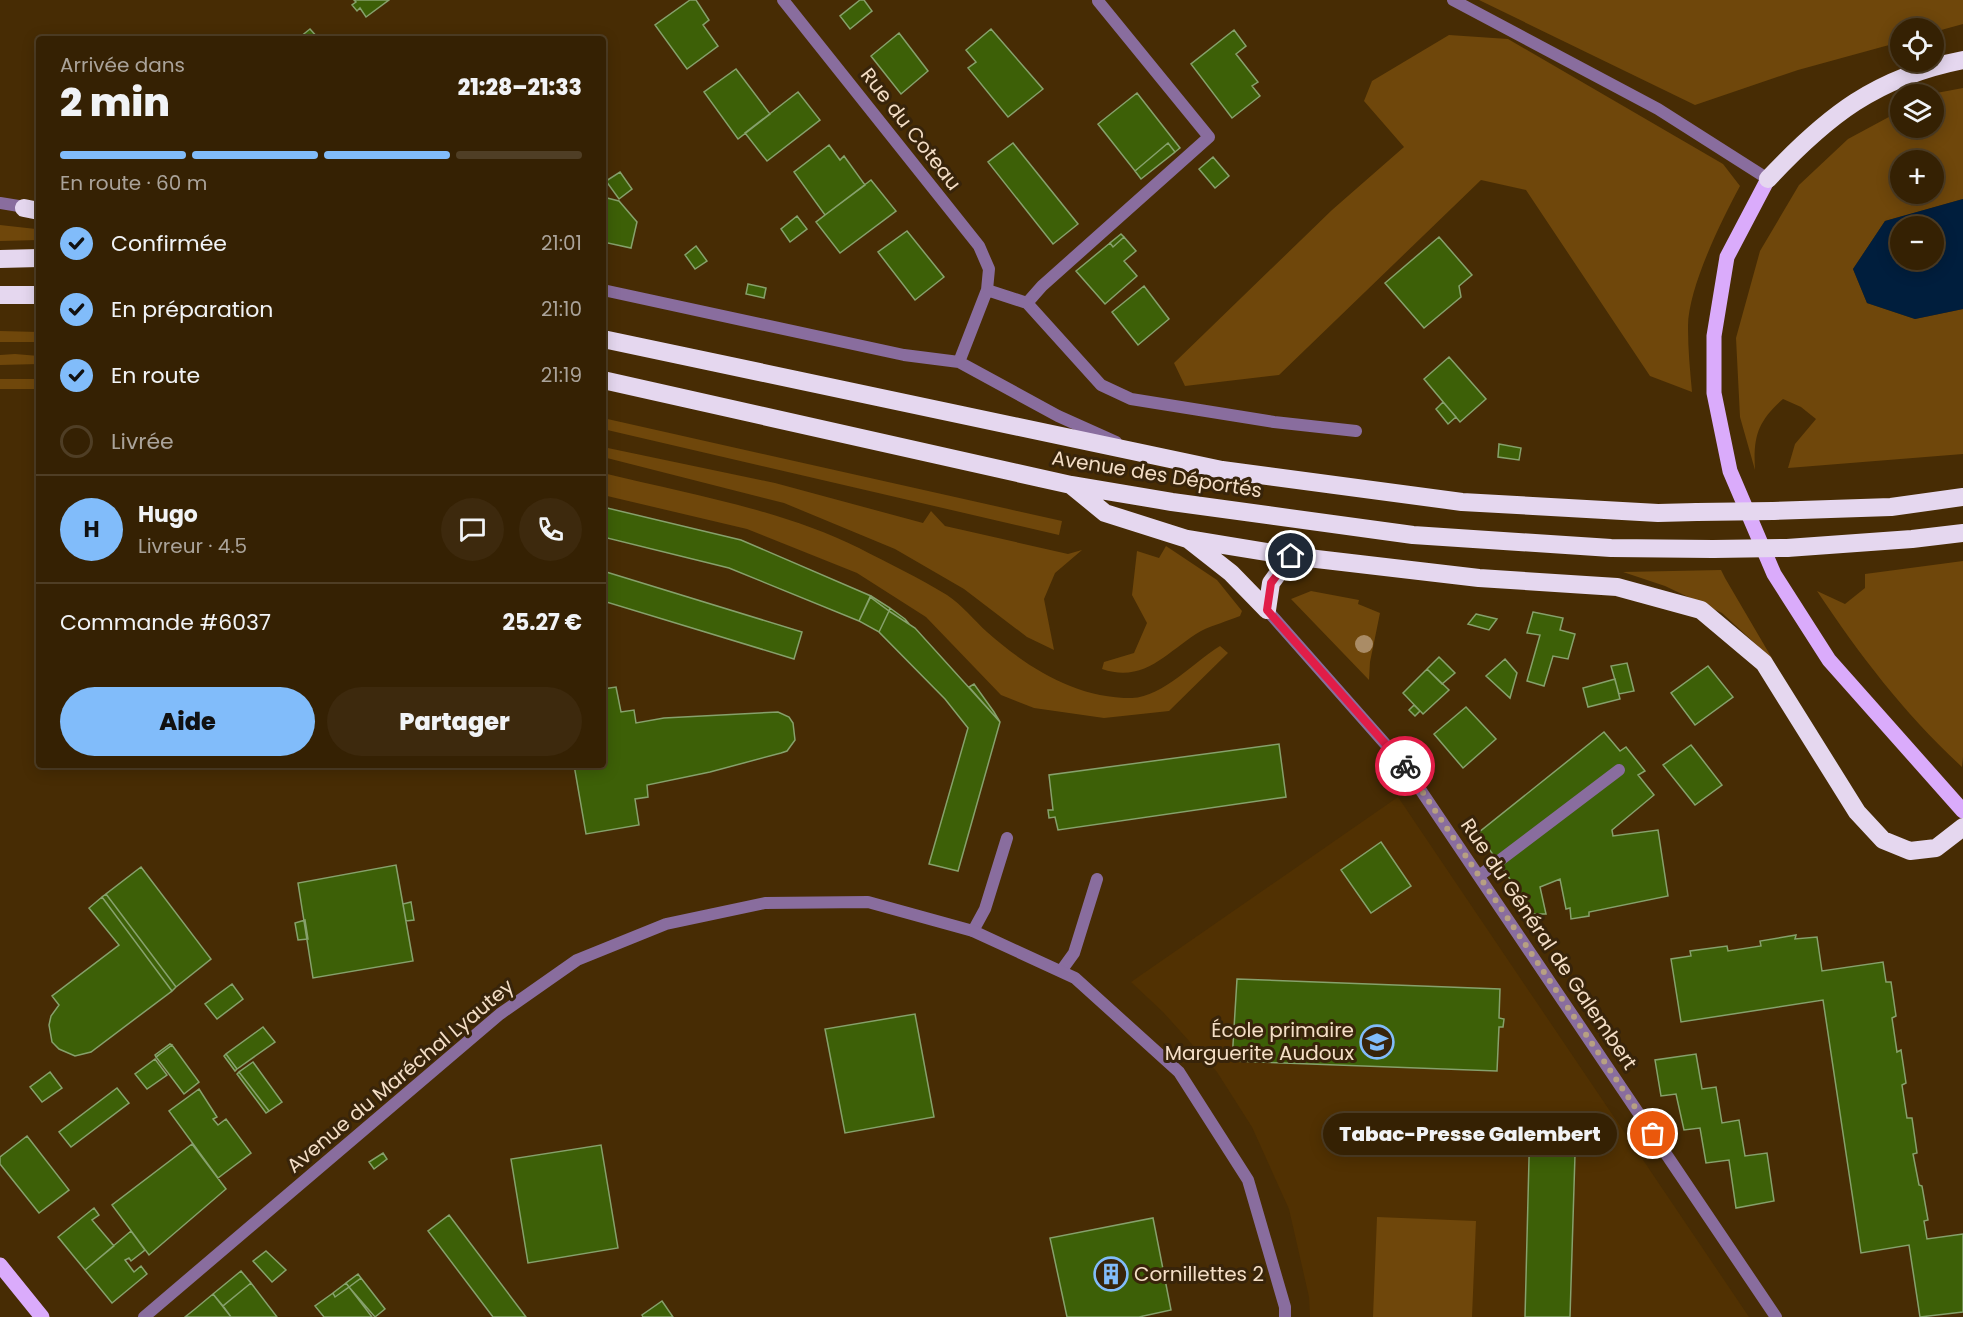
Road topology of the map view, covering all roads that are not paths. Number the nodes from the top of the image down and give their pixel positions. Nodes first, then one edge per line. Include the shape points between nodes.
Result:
1 (783, 0) edge
2 (1453, 0) edge
3 (1098, 1) edge
4 (1963, 60) edge
5 (1768, 179) junction
6 (0, 203) edge
7 (34, 209) edge
8 (36, 258) edge
9 (0, 259) edge
10 (987, 290) junction
11 (606, 291) edge
12 (0, 295) edge
13 (36, 295) edge
14 (1027, 303) junction
15 (606, 340) edge
16 (959, 362) junction
17 (606, 381) edge
18 (1356, 431) dead end
19 (1143, 453) junction
20 (1071, 485) junction
21 (1963, 497) edge
22 (1963, 533) edge
23 (1188, 539) junction
24 (1291, 556) junction
25 (1267, 610) junction
26 (1619, 770) dead end
27 (1963, 811) edge
28 (1963, 827) edge
29 (1007, 838) dead end
30 (1479, 876) junction
31 (1097, 879) dead end
32 (973, 931) junction
33 (1061, 971) junction
34 (0, 1265) edge
35 (42, 1317) edge
36 (144, 1317) edge
37 (1285, 1317) edge
38 (1776, 1317) edge

1 - 10 street, Rue du Coteau via 979,246 988,269
2 - 5 street via 1658,109
3 - 14 street via 1209,137
4 - 5 highway via 1930,66 1852,101 1809,136
5 - 27 main road via 1727,257 1714,336 1714,393 1730,471 1774,574 1829,660
6 - 7 street
8 - 9 highway
10 - 14 street
10 - 16 street
11 - 16 street, Avenue des Déportés via 904,355
12 - 13 highway
14 - 18 street via 1101,385 1131,399
15 - 19 highway, Avenue des Déportés
16 - 19 street, Avenue des Déportés via 1058,416
17 - 20 highway, Avenue des Déportés
19 - 21 highway, Avenue des Déportés, bridge via 1328,486 1462,502 1658,513 1891,507
20 - 22 highway, Avenue des Déportés, bridge via 1413,535 1611,548 1787,548
20 - 23 highway via 1105,513
23 - 24 highway
23 - 25 highway via 1231,573
24 - 25 highway via 1271,583
24 - 28 highway via 1479,578 1617,587 1701,610 1764,663 1857,812 1883,840 1910,851 1936,848
25 - 30 street, Rue du Général de Galembert via 1403,764
26 - 30 street
29 - 32 street via 985,909
30 - 38 street, Rue du Général de Galembert
31 - 33 street via 1074,953
32 - 33 street, Avenue du Maréchal Lyautey
32 - 36 street, Avenue du Maréchal Lyautey via 868,902 765,903 666,924 577,960 500,1014
33 - 37 street, Avenue du Maréchal Lyautey via 1083,986 1185,1081 1248,1180
34 - 35 main road

